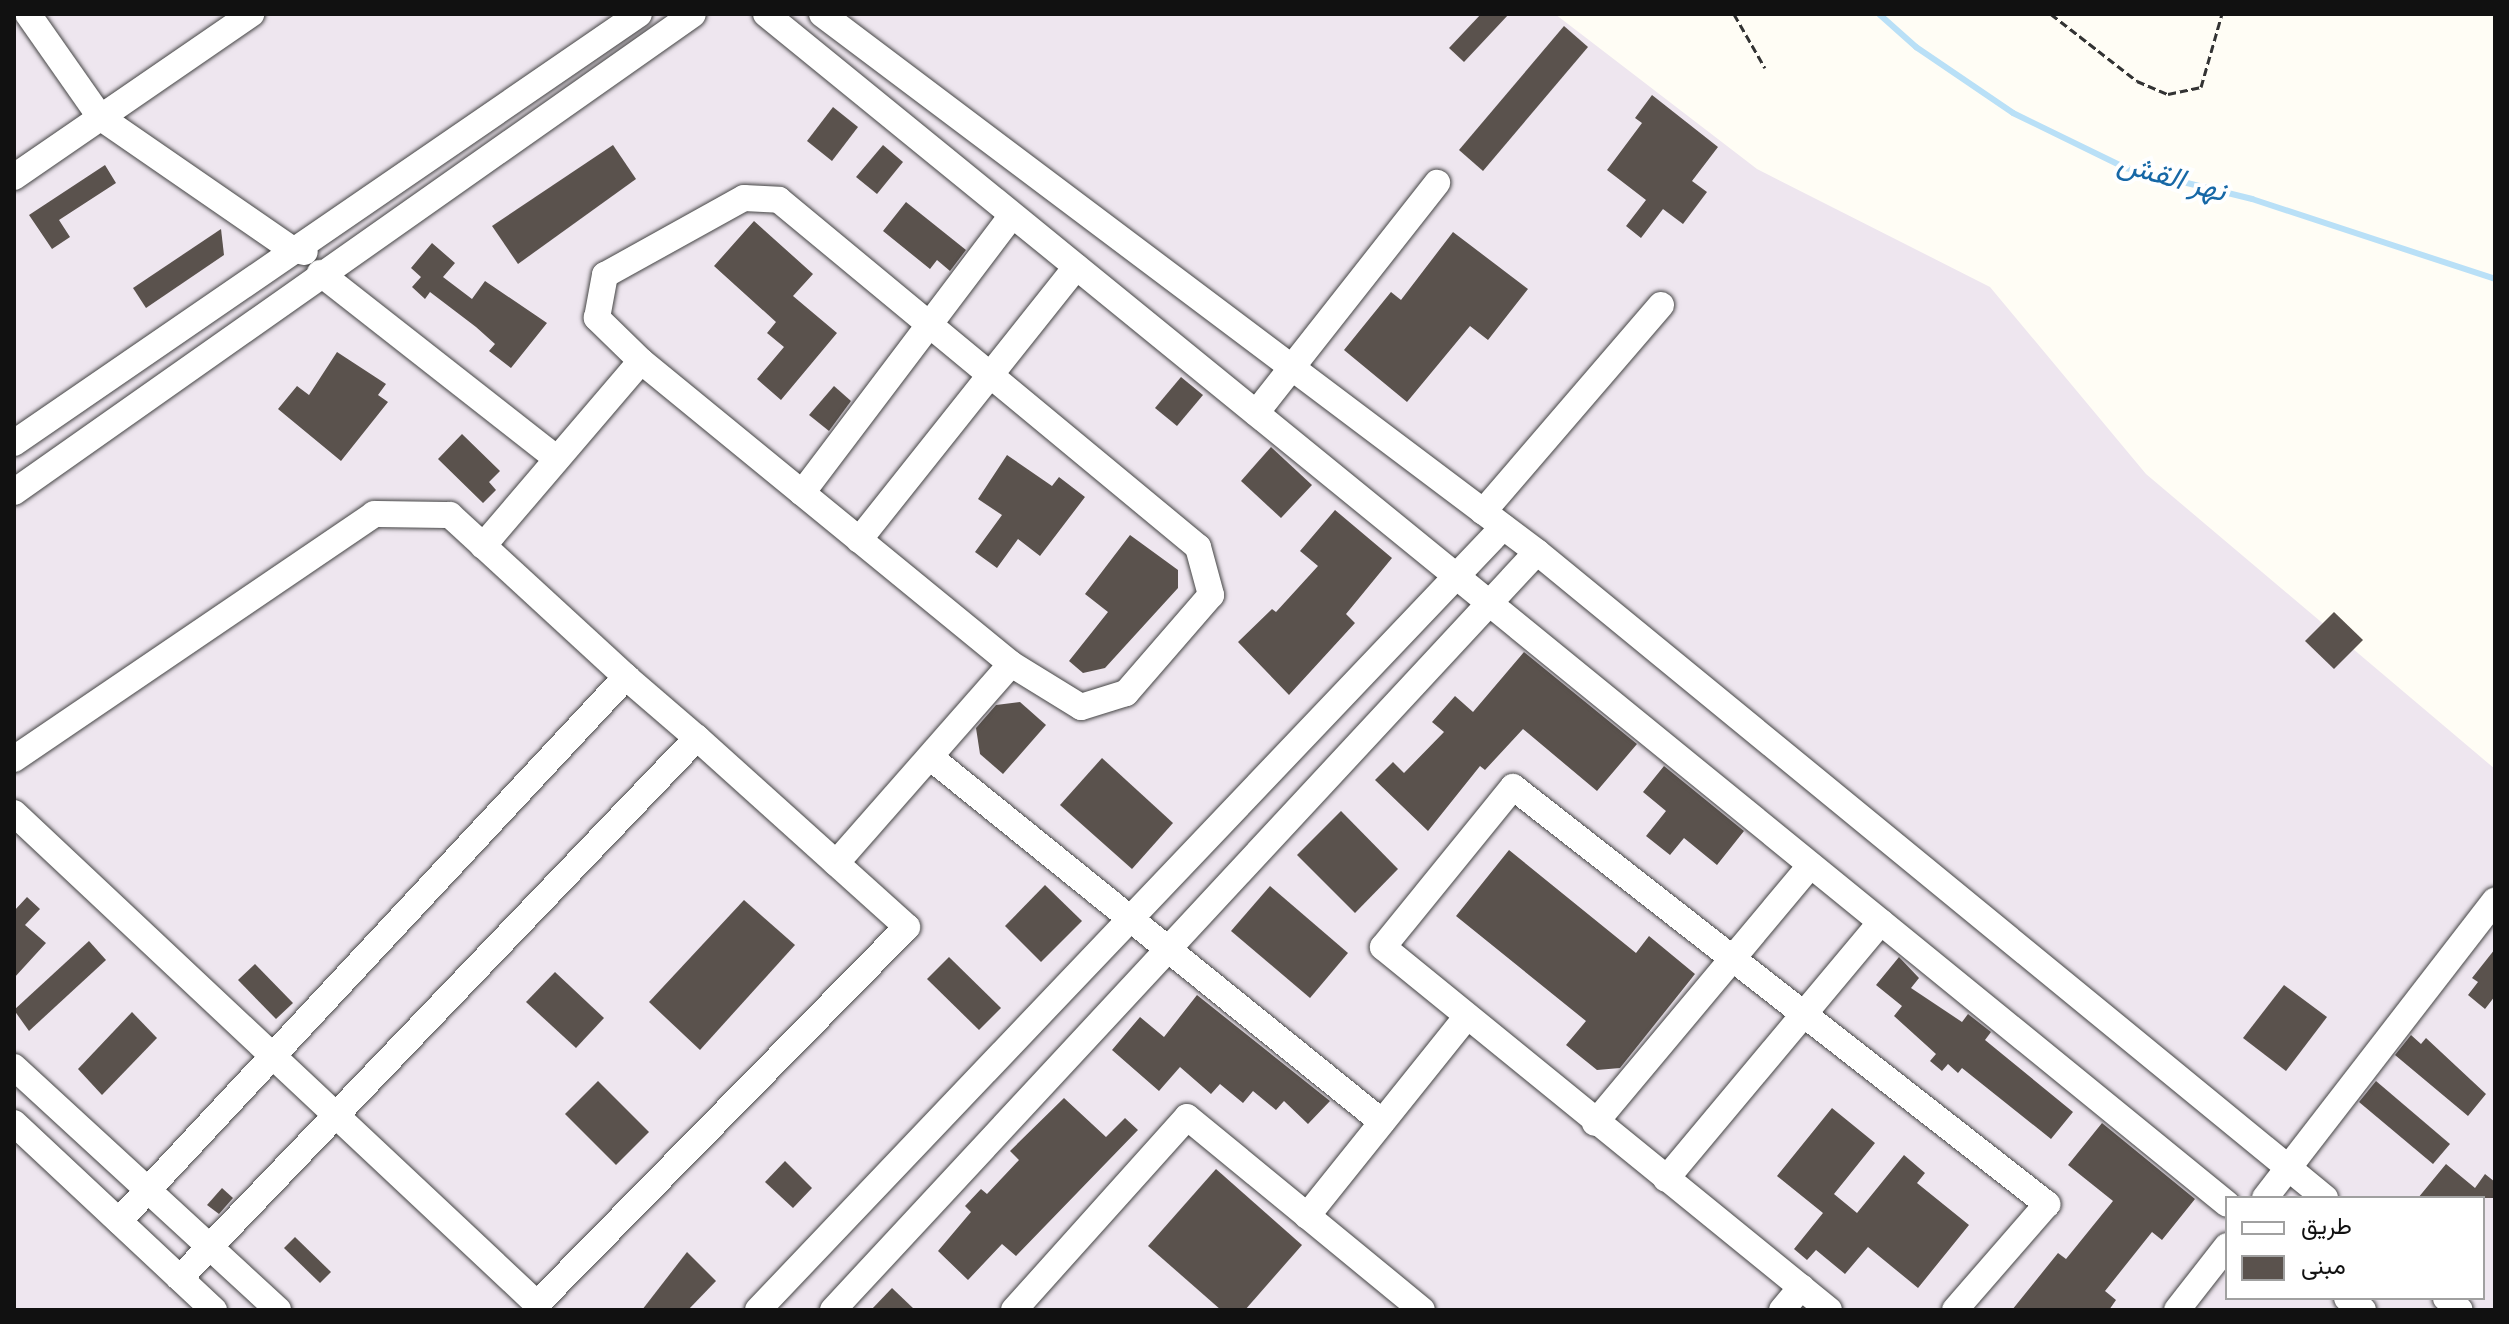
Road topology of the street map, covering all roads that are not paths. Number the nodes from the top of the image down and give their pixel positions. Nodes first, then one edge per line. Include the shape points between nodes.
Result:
1 (28, 14) edge
2 (251, 14) edge
3 (639, 14) edge
4 (693, 14) edge
5 (766, 14) edge
6 (822, 14) edge
7 (100, 117) junction
8 (14, 177) edge
9 (1437, 183) dead end
10 (1012, 215) junction
11 (291, 249) junction
12 (1076, 267) junction
13 (321, 272) junction
14 (1661, 305) dead end
15 (930, 325) junction
16 (641, 361) junction
17 (1292, 367) junction
18 (990, 375) junction
19 (1256, 413) junction
20 (14, 443) edge
21 (557, 459) junction
22 (14, 492) edge
23 (802, 493) junction
24 (1493, 519) junction
25 (859, 540) junction
26 (483, 546) junction
27 (1537, 552) junction
28 (1455, 576) junction
29 (1491, 604) junction
30 (1011, 664) junction
31 (626, 677) junction
32 (697, 738) junction
33 (930, 757) junction
34 (14, 759) edge
35 (14, 813) edge
36 (836, 863) junction
37 (1811, 865) junction
38 (2495, 900) edge
39 (1129, 920) junction
40 (1881, 922) junction
41 (1168, 951) junction
42 (1733, 959) junction
43 (1804, 1014) junction
44 (1465, 1019) junction
45 (271, 1058) junction
46 (14, 1067) edge
47 (334, 1117) junction
48 (1382, 1122) junction
49 (14, 1123) edge
50 (1595, 1123) junction
51 (2289, 1167) junction
52 (1666, 1179) junction
53 (148, 1190) junction
54 (2267, 1196) edge
55 (2323, 1196) edge
56 (2225, 1202) edge
57 (1307, 1216) junction
58 (119, 1221) junction
59 (209, 1247) junction
60 (2225, 1249) edge
61 (180, 1278) junction
62 (1801, 1287) junction
63 (214, 1310) edge
64 (278, 1310) edge
65 (758, 1310) edge
66 (833, 1310) edge
67 (1014, 1310) edge
68 (1422, 1310) edge
69 (1782, 1310) edge
70 (1829, 1310) edge
71 (1955, 1310) edge
72 (2177, 1310) edge

1 - 7 street
2 - 7 street
3 - 11 street
4 - 13 street
5 - 10 street
6 - 17 street
7 - 8 street
7 - 11 street
9 - 17 street
10 - 12 street
10 - 15 street
11 - 13 street
11 - 13 street
11 - 20 street
12 - 18 street
12 - 19 street
13 - 21 street
13 - 22 street
14 - 24 street
15 - 16 street via 779,200 744,198 605,275 597,318
15 - 18 street
15 - 23 street
16 - 21 street
16 - 23 street
17 - 19 street
17 - 24 street
18 - 25 street
18 - 30 street via 1198,547 1211,595 1126,693 1081,707
19 - 28 street
21 - 26 street
23 - 25 street
24 - 27 street
24 - 28 street
25 - 30 street
26 - 31 street
26 - 34 street via 450,515 374,514
27 - 29 street
27 - 51 street
28 - 29 street
28 - 39 street
29 - 37 street
29 - 41 street
30 - 33 street
31 - 32 street
31 - 45 street
32 - 36 street
32 - 47 street
33 - 36 street
33 - 39 street
35 - 45 street
36 - 47 street via 907,927 537,1304
37 - 40 street
37 - 42 street
38 - 51 street
39 - 41 street
39 - 65 street
40 - 43 street
40 - 56 street
41 - 48 street
41 - 66 street
42 - 43 street
42 - 44 street via 1513,787 1383,947
42 - 50 street
43 - 52 street
43 - 71 street via 2047,1204
44 - 48 street
44 - 50 street
45 - 47 street
45 - 53 street
46 - 53 street
47 - 59 street
48 - 57 street
49 - 58 street
50 - 52 street
51 - 54 street
51 - 55 street
52 - 62 street
53 - 58 street
53 - 59 street
57 - 67 street via 1187,1117
57 - 68 street
58 - 61 street
59 - 61 street
59 - 64 street
60 - 72 street
61 - 63 street
62 - 69 street
62 - 70 street

